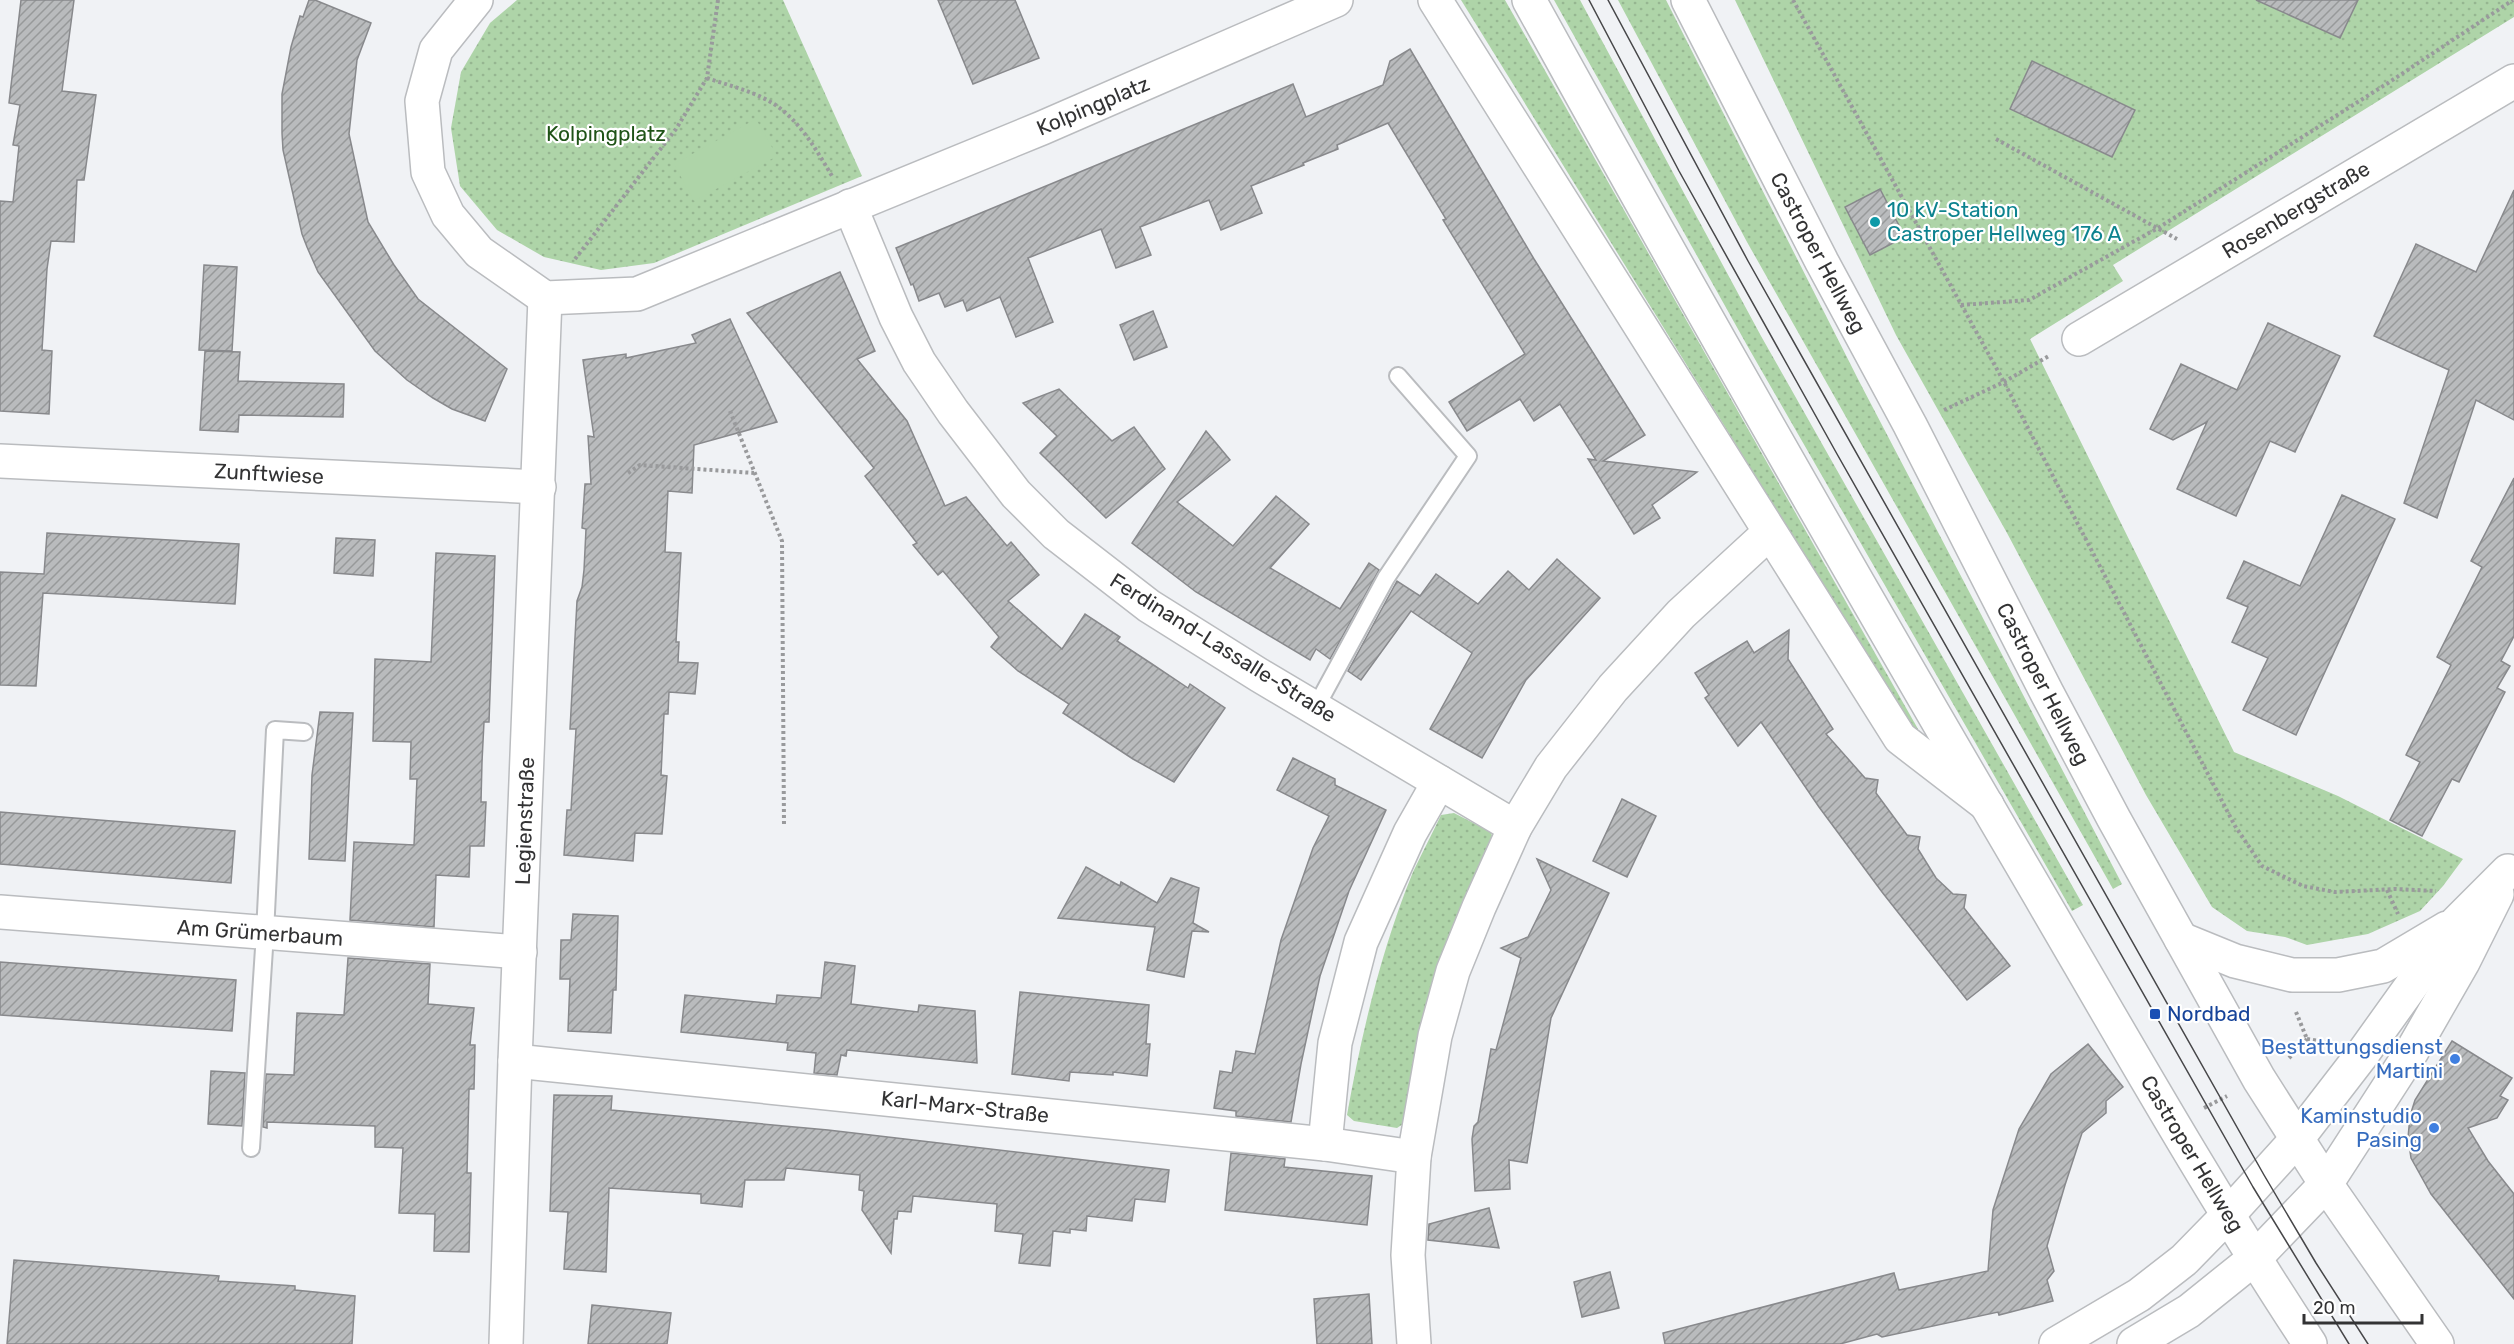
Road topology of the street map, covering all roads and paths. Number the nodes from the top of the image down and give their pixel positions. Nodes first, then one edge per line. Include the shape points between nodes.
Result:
1 (476, 0) edge
2 (717, 0) edge
3 (1336, 0) edge
4 (1435, 0) edge
5 (1529, 0) edge
6 (1688, 0) edge
7 (1793, 0) edge
8 (2513, 0) edge
9 (707, 78) junction
10 (2514, 81) edge
11 (1996, 139) dead end
12 (850, 206) junction
13 (2158, 228) junction
14 (2211, 260) junction
15 (545, 298) junction
16 (1961, 304) junction
17 (2079, 339) joint
18 (1398, 375) dead end
19 (2004, 382) junction
20 (730, 411) dead end
21 (1910, 425) junction
22 (0, 461) edge
23 (628, 473) dead end
24 (754, 473) junction
25 (539, 487) junction
26 (1769, 533) junction
27 (1316, 707) junction
28 (304, 732) dead end
29 (1439, 782) junction
30 (1987, 806) junction
31 (784, 825) dead end
32 (1515, 827) junction
33 (2503, 876) edge
34 (0, 912) edge
35 (2457, 922) junction
36 (265, 933) junction
37 (2181, 939) junction
38 (520, 952) junction
39 (514, 1061) junction
40 (2297, 1139) junction
41 (1325, 1144) junction
42 (251, 1148) dead end
43 (1414, 1156) junction
44 (2326, 1184) junction
45 (2228, 1215) junction
46 (2255, 1258) junction
47 (506, 1344) edge
48 (1414, 1344) edge
49 (2056, 1344) edge
50 (2134, 1344) edge
51 (2310, 1344) edge
52 (2437, 1344) edge

1 - 15 street via 436,50 422,101 428,172 448,215 479,252
2 - 9 path
3 - 12 street, Kolpingplatz via 1042,128
4 - 26 street, Castroper Hellweg
5 - 30 street, Castroper Hellweg via 1657,232
6 - 21 street, Castroper Hellweg
7 - 16 path
8 - 13 path
9 - 12 path via 777,106 814,147
9 - 15 path via 676,129
10 - 14 street, Rosenbergstraße
11 - 13 path
12 - 15 street, Kolpingplatz via 637,294
12 - 27 street, Ferdinand-Lassalle-Straße via 919,362 1016,494 1056,534 1149,606
13 - 14 path
13 - 16 path via 2029,300
14 - 17 street, Rosenbergstraße
15 - 25 street, Legienstraße
16 - 19 path
17 - 19 path
18 - 27 lane via 1468,456 1386,578
19 - 21 path
19 - 33 path via 2235,826 2262,866 2303,886 2334,892
20 - 24 path
21 - 37 street, Castroper Hellweg via 2047,693
22 - 25 street, Zunftwiese
23 - 24 path via 640,465
24 - 31 path via 782,541
25 - 38 street, Legienstraße
26 - 30 street, Castroper Hellweg via 1900,738
26 - 32 street via 1681,614 1613,688 1551,767
27 - 29 street, Ferdinand-Lassalle-Straße
28 - 36 lane via 275,730
29 - 32 street, Ferdinand-Lassalle-Straße
29 - 41 street via 1410,833 1361,942 1335,1043
30 - 45 street, Castroper Hellweg
32 - 43 street via 1453,971 1435,1036
33 - 35 street
33 - 44 street via 2448,989
34 - 36 street, Am Grümerbaum
35 - 37 street via 2383,966 2338,975 2292,975 2235,961
35 - 40 street
36 - 38 street, Am Grümerbaum
36 - 42 lane
37 - 40 street, Castroper Hellweg
38 - 39 street, Legienstraße
39 - 41 street, Karl-Marx-Straße
39 - 47 street, Legienstraße
40 - 44 street, Castroper Hellweg
40 - 45 street
41 - 43 street, Karl-Marx-Straße
43 - 48 street via 1408,1255
44 - 46 street
44 - 52 street, Castroper Hellweg
45 - 46 street, Castroper Hellweg
45 - 49 street via 2184,1260 2139,1295
46 - 50 street via 2189,1311
46 - 51 street, Castroper Hellweg

